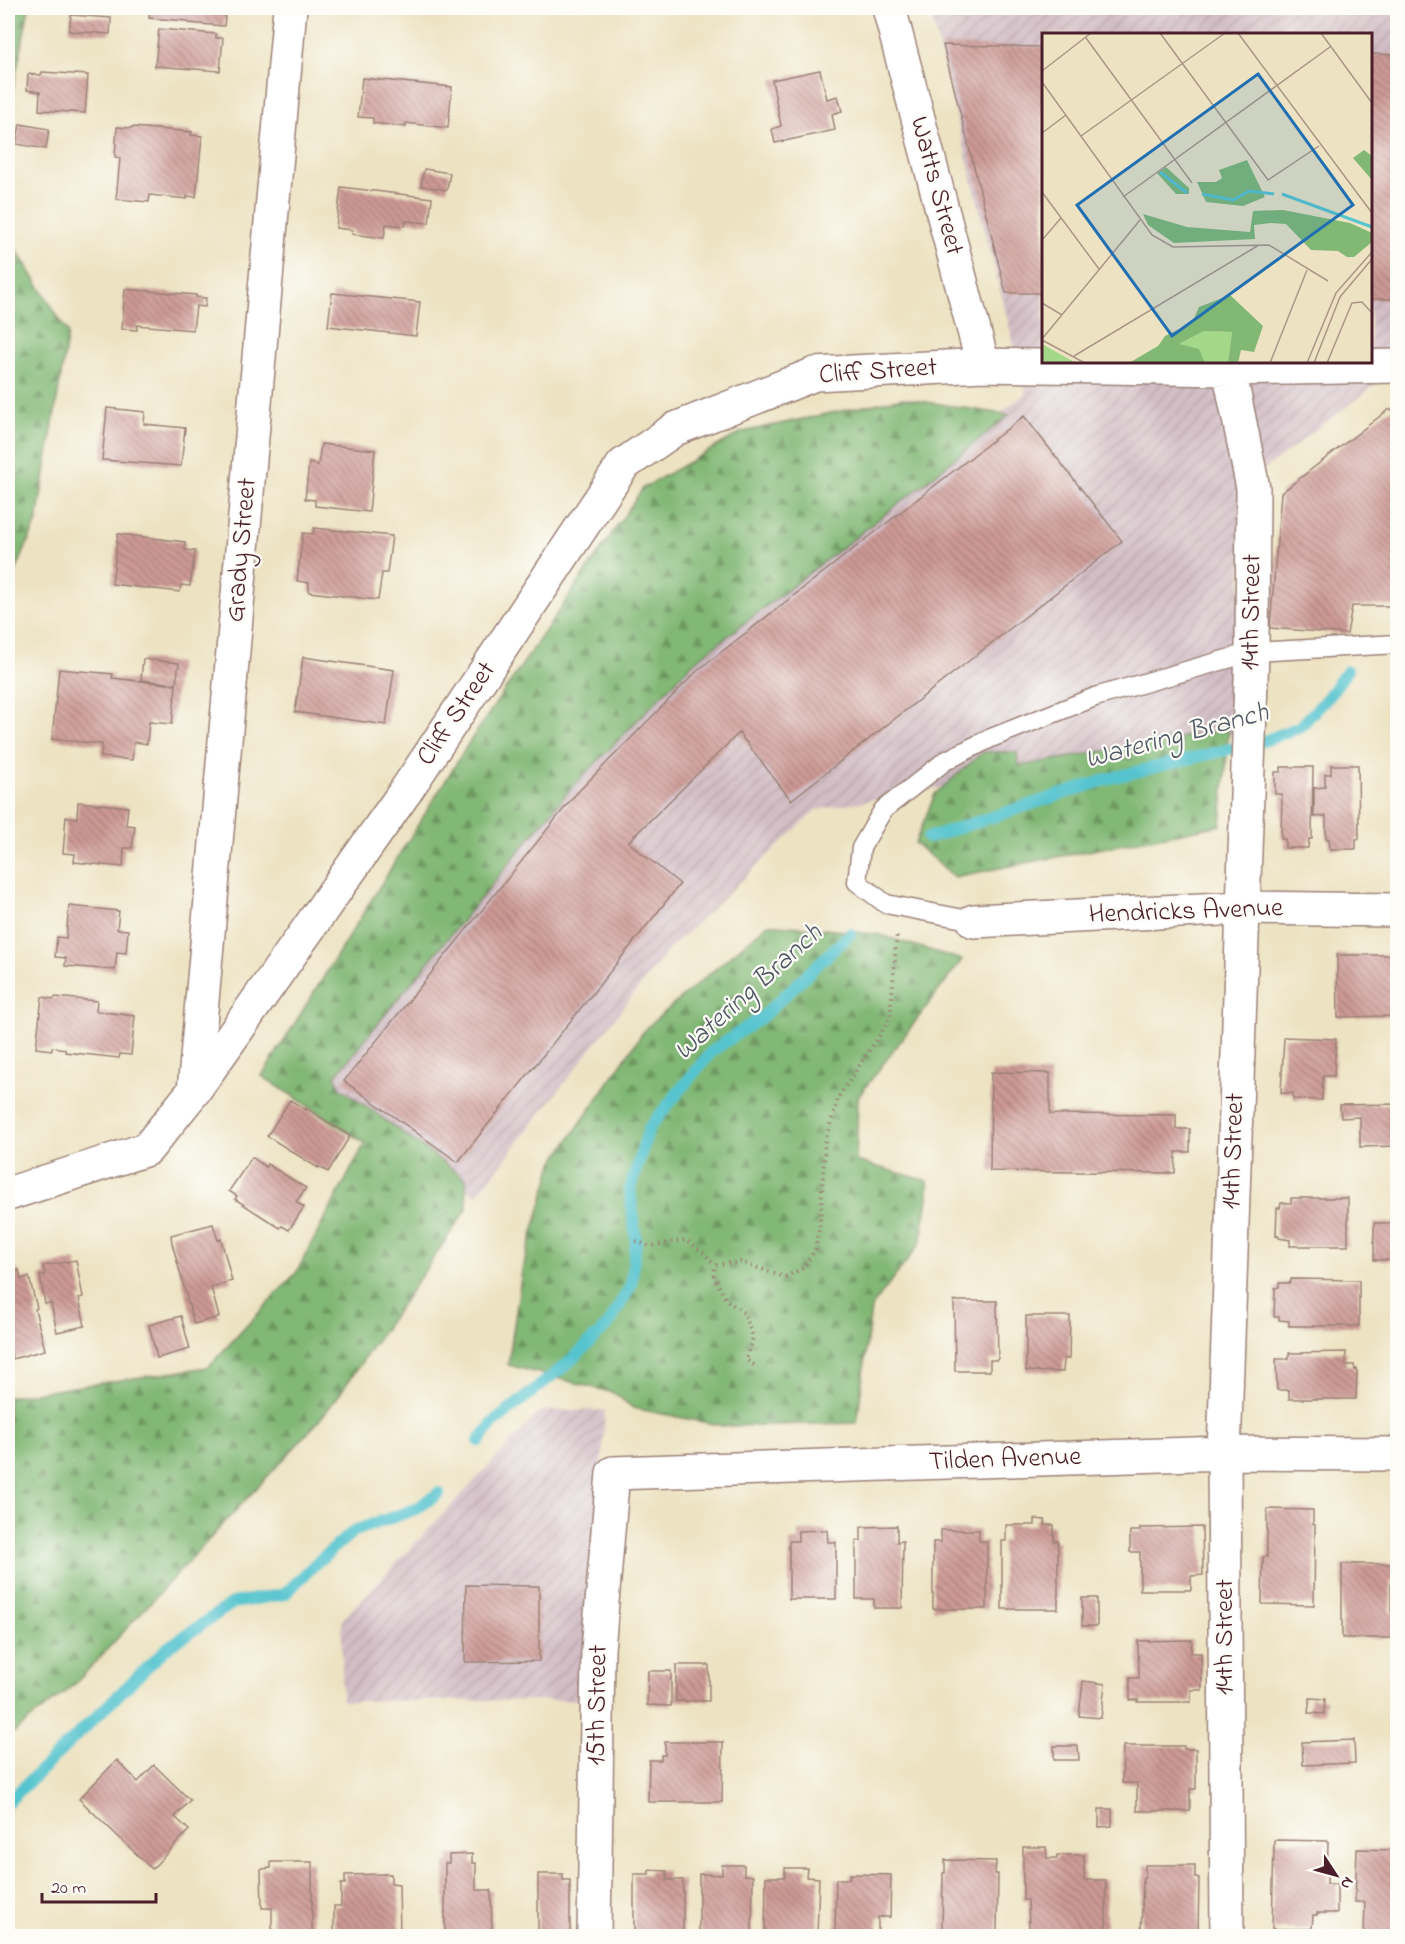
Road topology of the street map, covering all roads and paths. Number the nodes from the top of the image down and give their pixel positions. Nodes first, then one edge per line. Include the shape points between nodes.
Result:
1 (290, 8) edge
2 (889, 8) edge
3 (983, 365) junction
4 (1398, 366) edge
5 (1229, 369) junction
6 (1398, 644) edge
7 (1252, 652) junction
8 (900, 907) junction
9 (1243, 908) junction
10 (1398, 910) edge
11 (974, 921) joint
12 (194, 1092) junction
13 (8, 1194) edge
14 (636, 1241) dead end
15 (715, 1265) junction
16 (754, 1365) dead end
17 (1224, 1453) junction
18 (1398, 1454) edge
19 (613, 1473) joint
20 (594, 1936) edge
21 (1227, 1936) edge

1 - 12 street, Grady Street
2 - 3 street, Watts Street
3 - 5 street, Cliff Street
3 - 12 street, Cliff Street via 815,374 675,429 623,465 405,792
4 - 5 street, Cliff Street
5 - 7 street, 14th Street via 1254,488
6 - 7 lane
7 - 8 lane via 1095,697 991,738 945,761 883,810 861,848 857,882 886,904
7 - 9 street, 14th Street
8 - 11 lane
8 - 15 path via 890,1019 839,1096 825,1141 815,1250 803,1268 785,1277 740,1262
9 - 10 street, Hendricks Avenue
9 - 11 street, Hendricks Avenue
9 - 17 street, 14th Street
12 - 13 street, Cliff Street via 147,1149
14 - 15 path via 649,1246 686,1240
15 - 16 path via 714,1276 726,1300 744,1313 753,1337 746,1360
17 - 18 street, Tilden Avenue
17 - 19 street, Tilden Avenue
17 - 21 street, 14th Street
19 - 20 street, 15th Street via 598,1650

